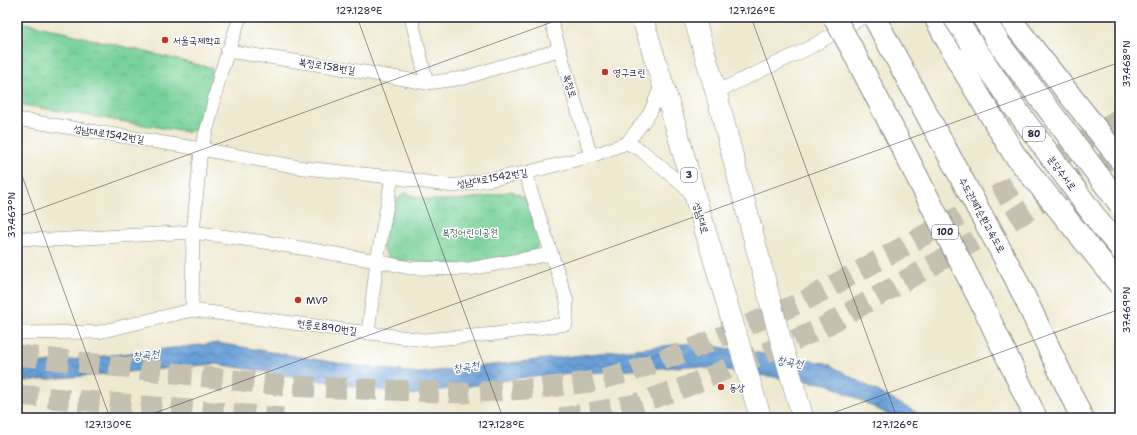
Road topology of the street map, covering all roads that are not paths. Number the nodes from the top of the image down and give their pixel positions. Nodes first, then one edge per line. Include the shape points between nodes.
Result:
1 (240, 17) edge
2 (411, 17) edge
3 (550, 17) edge
4 (642, 17) edge
5 (694, 17) edge
6 (834, 17) edge
7 (863, 17) edge
8 (935, 17) edge
9 (954, 17) edge
10 (983, 17) edge
11 (1008, 17) edge
12 (878, 24) edge
13 (559, 50) junction
14 (228, 51) junction
15 (426, 83) junction
16 (662, 84) junction
17 (716, 92) junction
18 (17, 119) edge
19 (627, 143) junction
20 (201, 149) junction
21 (591, 156) junction
22 (1120, 159) edge
23 (525, 173) junction
24 (392, 177) junction
25 (695, 196) junction
26 (1120, 204) edge
27 (193, 232) junction
28 (17, 238) edge
29 (1120, 247) edge
30 (551, 254) junction
31 (377, 261) junction
32 (1120, 284) edge
33 (192, 310) junction
34 (17, 333) edge
35 (368, 333) junction
36 (758, 408) edge
37 (803, 418) edge
38 (1036, 418) edge
39 (1082, 418) edge

1 - 14 street
2 - 15 street
3 - 13 street, 복정로
4 - 16 main road, 성남대로 / 3
5 - 17 main road
6 - 38 highway, 100, bridge via 986,312
7 - 17 street via 807,49
8 - 32 highway, bridge via 1014,154
9 - 29 highway, 분당수서로 / 80, bridge via 1013,105
10 - 26 highway, 80, bridge via 1000,45
11 - 22 highway, bridge
12 - 39 highway, 수도권제1순환고속도로 via 1016,277
13 - 15 street, 복정로158번길 via 464,78
13 - 21 street, 복정로
14 - 15 street, 복정로158번길
14 - 20 street
16 - 19 street via 650,113
16 - 25 main road, 성남대로 / 3
17 - 37 main road, bridge
18 - 20 street, 성남대로1542번길
19 - 21 street, 성남대로1542번길
19 - 25 street via 640,150
20 - 24 street, 성남대로1542번길 via 304,168
20 - 27 street
21 - 23 street, 성남대로1542번길
23 - 24 street, 성남대로1542번길 via 453,186
23 - 30 street, 헌릉로890번길
24 - 31 street
25 - 36 main road, 성남대로 / 3, bridge
27 - 28 street via 50,240
27 - 31 street
27 - 33 street
30 - 31 street via 469,269 410,268
30 - 35 street, 헌릉로890번길 via 567,301 566,324 424,340
31 - 35 street
33 - 34 street, 헌릉로890번길 via 99,332
33 - 35 street, 헌릉로890번길

